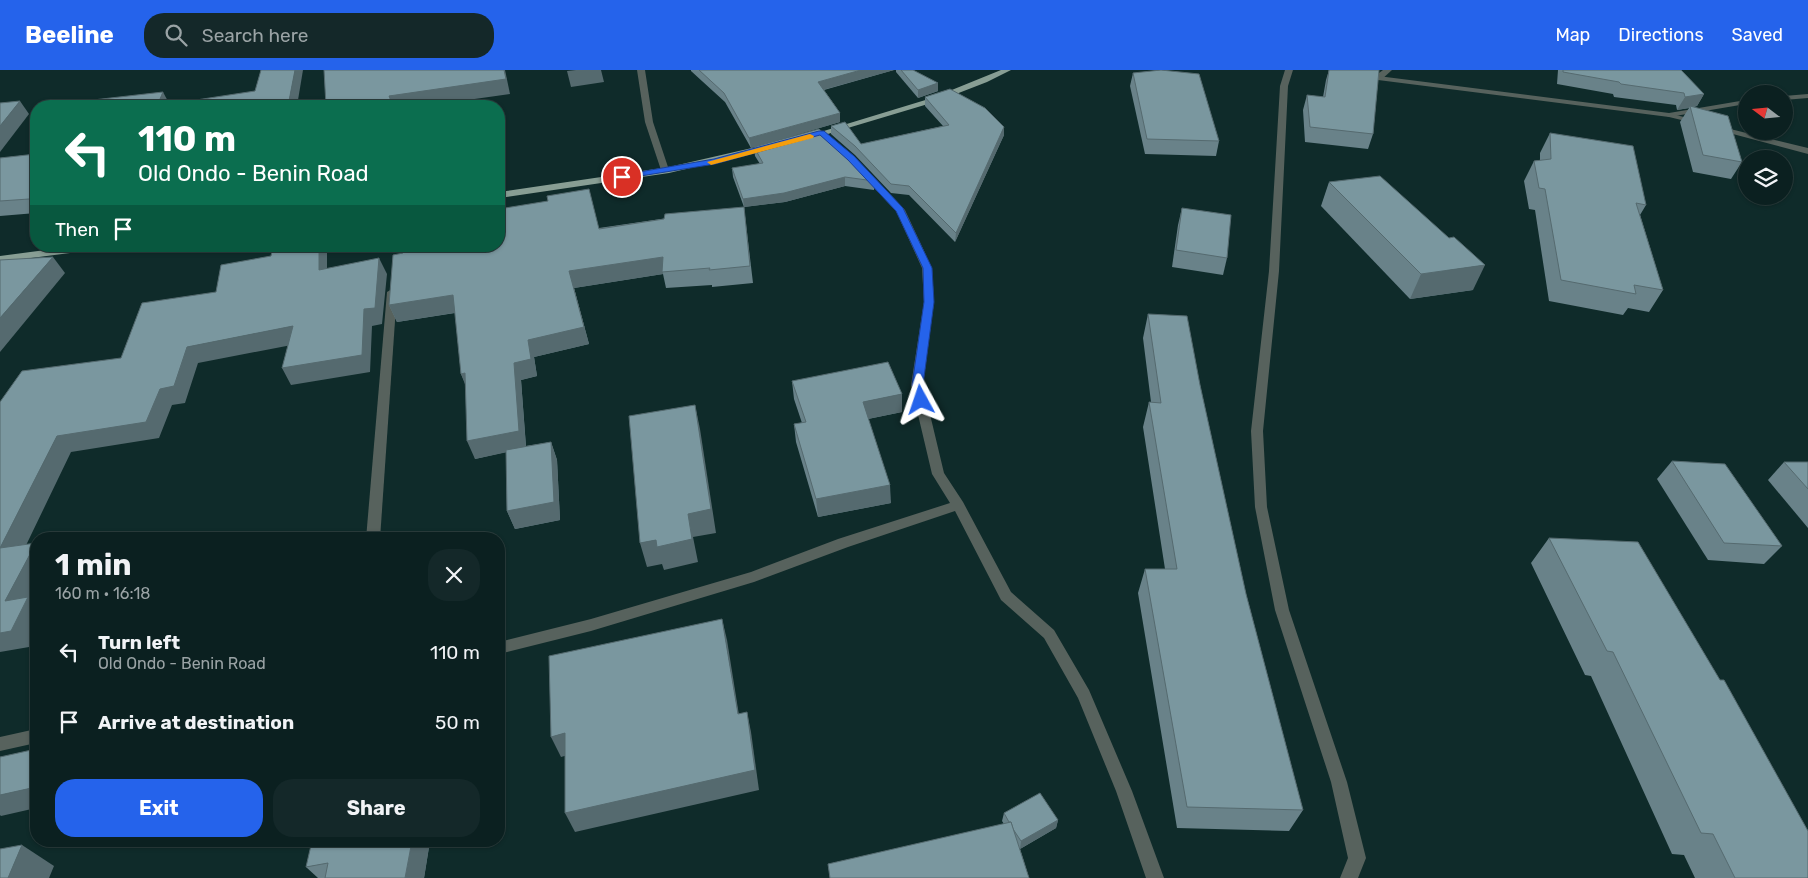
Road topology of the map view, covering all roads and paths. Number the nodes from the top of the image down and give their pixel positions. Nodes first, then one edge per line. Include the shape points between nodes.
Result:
1 (641, 70) edge
2 (1007, 70) edge
3 (1289, 70) edge
4 (1336, 70) edge
5 (1388, 70) edge
6 (1378, 78) junction
7 (1808, 96) edge
8 (1793, 97) edge
9 (1738, 103) edge
10 (1668, 115) junction
11 (822, 133) junction
12 (803, 138) edge
13 (836, 145) edge
14 (776, 146) edge
15 (1808, 151) edge
16 (851, 158) edge
17 (665, 170) junction
18 (505, 194) edge
19 (54, 252) edge
20 (0, 259) edge
21 (393, 276) edge
22 (958, 505) junction
23 (374, 532) edge
24 (505, 646) edge
25 (30, 737) edge
26 (0, 744) edge
27 (1155, 878) edge
28 (1349, 878) edge

1 - 17 street via 649,122
2 - 11 main road via 974,85
3 - 28 street via 1284,86 1274,271 1257,431 1261,507 1282,610 1341,792 1357,858
4 - 6 street
5 - 6 street
6 - 10 street
7 - 8 street
9 - 10 street
10 - 15 street
11 - 12 main road
11 - 13 street
14 - 17 main road via 715,162
16 - 22 street via 900,210 927,268 929,302 918,385 938,474
17 - 18 main road
19 - 20 main road
21 - 23 street
22 - 24 street via 754,577
22 - 27 street via 1006,596 1049,634 1084,695
25 - 26 street

